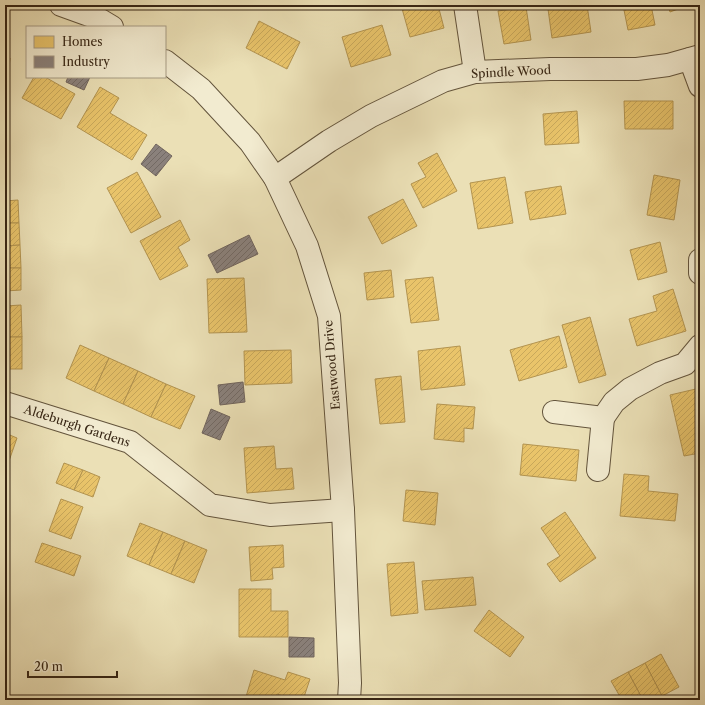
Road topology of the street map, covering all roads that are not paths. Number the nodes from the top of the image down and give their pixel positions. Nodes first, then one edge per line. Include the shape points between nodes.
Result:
1 (61, 5) edge
2 (465, 5) edge
3 (110, 26) edge
4 (695, 57) edge
5 (166, 62) edge
6 (475, 72) junction
7 (700, 86) edge
8 (275, 178) junction
9 (700, 260) edge
10 (700, 273) edge
11 (700, 346) edge
12 (5, 403) edge
13 (554, 412) dead end
14 (603, 418) junction
15 (598, 470) dead end
16 (343, 510) junction
17 (349, 700) edge

1 - 3 street via 97,18
2 - 6 street
4 - 6 street, Spindle Wood via 668,65 637,69
4 - 7 street
5 - 8 street, Eastwood Drive via 201,89 250,142
6 - 8 street, Spindle Wood via 443,81 371,116 329,140
8 - 16 street, Eastwood Drive via 307,246 329,316
9 - 10 street
11 - 14 street via 685,364 630,388 614,402
12 - 16 street, Aldeburgh Gardens via 130,442 210,505 270,515
13 - 14 street
14 - 15 street
16 - 17 street, Eastwood Drive

